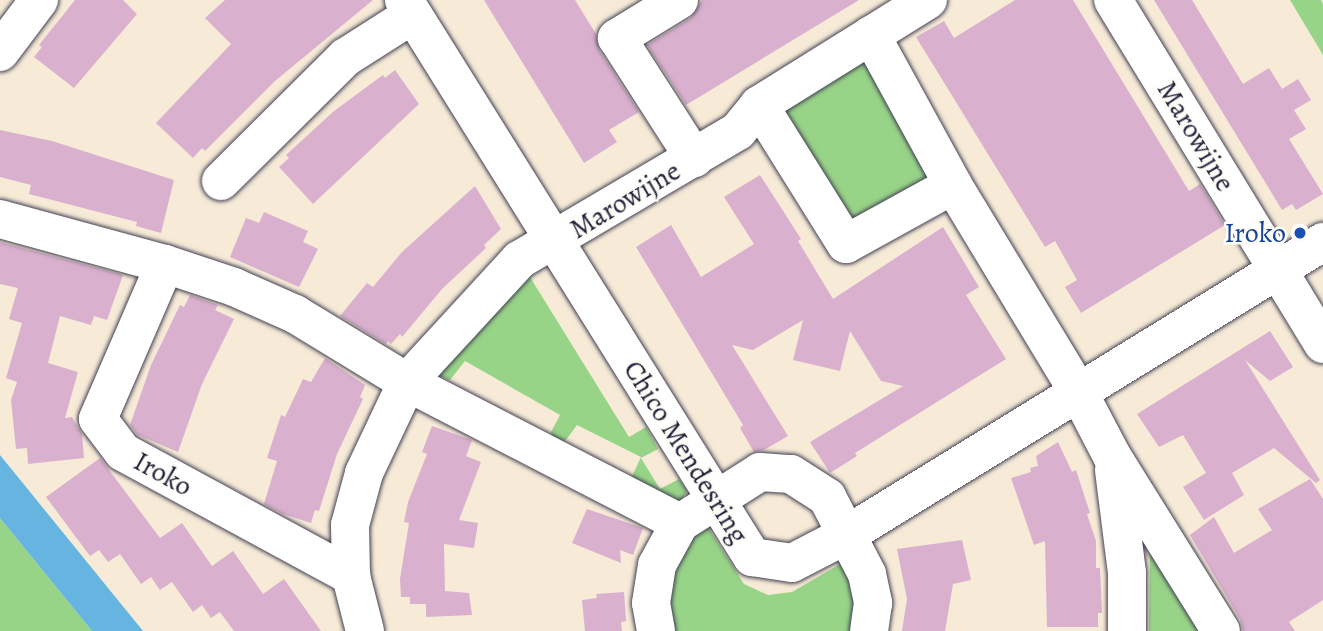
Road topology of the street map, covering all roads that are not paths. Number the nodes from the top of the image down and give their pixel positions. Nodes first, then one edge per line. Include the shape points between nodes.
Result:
1 (39, 0) edge
2 (679, 0) edge
3 (928, 0) edge
4 (1113, 0) edge
5 (408, 8) edge
6 (871, 35) junction
7 (0, 52) edge
8 (759, 104) junction
9 (694, 158) junction
10 (221, 181) dead end
11 (953, 185) junction
12 (0, 219) edge
13 (556, 241) junction
14 (1323, 242) edge
15 (165, 264) junction
16 (1278, 271) junction
17 (1323, 344) edge
18 (407, 382) junction
19 (1079, 393) junction
20 (1112, 456) junction
21 (715, 501) junction
22 (680, 523) junction
23 (848, 534) junction
24 (351, 576) junction
25 (365, 631) edge
26 (656, 631) edge
27 (869, 631) edge
28 (1127, 631) edge
29 (1221, 631) edge

1 - 7 street
2 - 9 street, Marowijne via 617,38
3 - 6 street, Marowijne
4 - 16 street, Marowijne
5 - 10 street via 346,57
5 - 13 street, Chico Mendesring
6 - 8 street, Marowijne
6 - 11 street
8 - 9 street, Marowijne via 738,131
8 - 11 street via 846,244
9 - 13 street, Marowijne
11 - 19 street
12 - 15 street
13 - 18 street via 519,260
13 - 21 street, Chico Mendesring
14 - 16 street, Chico Mendesring
15 - 18 street via 295,314
15 - 24 street, Iroko via 98,419 123,452
16 - 17 street
16 - 19 street, Chico Mendesring
18 - 22 street
18 - 24 street via 363,473 350,525
19 - 20 street
19 - 23 street, Chico Mendesring
20 - 28 street via 1128,573
20 - 29 street
21 - 22 street
21 - 23 street via 760,472 791,474 827,497
21 - 23 street, Chico Mendesring via 752,556 792,563
22 - 26 street via 657,565 651,603
23 - 27 street via 867,574 873,603
24 - 25 street

